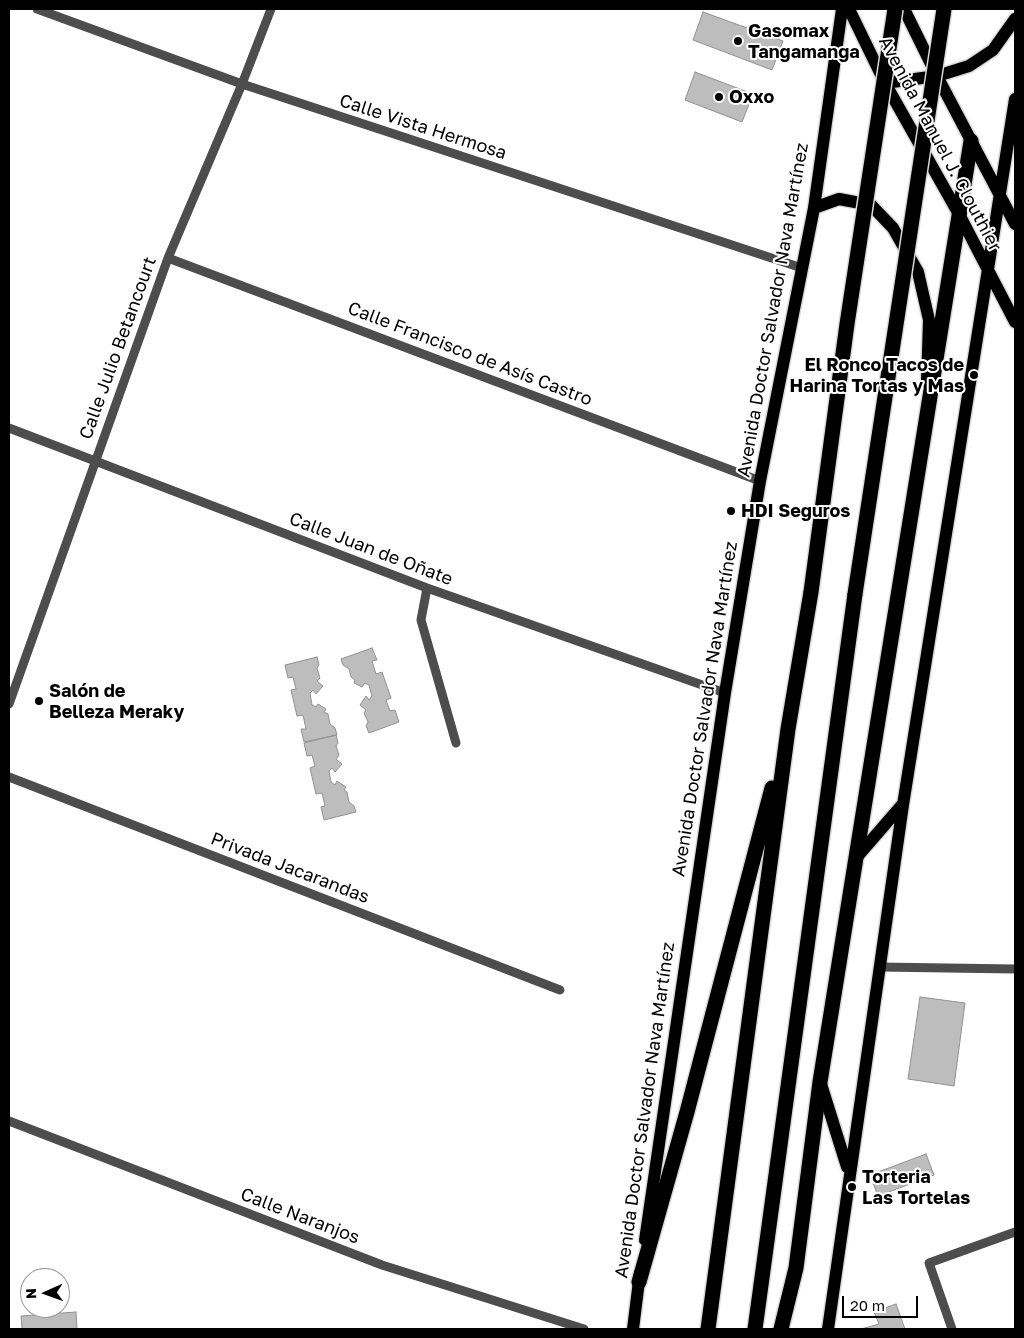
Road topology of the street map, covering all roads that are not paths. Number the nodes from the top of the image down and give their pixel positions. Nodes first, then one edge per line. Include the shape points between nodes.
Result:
1 (37, 9) edge
2 (271, 9) edge
3 (842, 9) edge
4 (849, 9) edge
5 (895, 9) edge
6 (904, 9) edge
7 (944, 9) edge
8 (1015, 19) edge
9 (937, 76) junction
10 (885, 83) junction
11 (242, 84) junction
12 (1015, 99) edge
13 (971, 141) junction
14 (1000, 195) junction
15 (814, 208) junction
16 (960, 216) junction
17 (1015, 224) edge
18 (168, 258) junction
19 (802, 268) junction
20 (989, 272) junction
21 (1015, 322) edge
22 (925, 417) junction
23 (9, 428) edge
24 (95, 461) junction
25 (760, 481) junction
26 (427, 588) junction
27 (725, 693) junction
28 (9, 704) edge
29 (788, 729) junction
30 (456, 743) dead end
31 (9, 777) edge
32 (903, 805) junction
33 (856, 858) junction
34 (879, 967) junction
35 (1015, 969) edge
36 (560, 990) dead end
37 (820, 1082) junction
38 (9, 1121) edge
39 (848, 1172) junction
40 (1015, 1232) edge
41 (639, 1282) junction
42 (584, 1329) edge
43 (633, 1329) edge
44 (708, 1329) edge
45 (755, 1329) edge
46 (781, 1329) edge
47 (828, 1329) edge
48 (952, 1329) edge

1 - 11 street, Calle Vista Hermosa
2 - 11 street, Calle Julio Betancourt
3 - 15 main road, Avenida Doctor Salvador Nava Martínez
4 - 10 main road, Avenida Manuel J. Clouthier
5 - 29 highway, bridge via 848,315 811,592
6 - 9 main road, Avenida Manuel J. Clouthier
7 - 45 highway, bridge via 855,594
8 - 9 main road via 993,50 969,66
9 - 10 main road
9 - 13 main road, Avenida Manuel J. Clouthier
10 - 16 main road, Avenida Manuel J. Clouthier
11 - 18 street, Calle Julio Betancourt
11 - 19 street, Calle Vista Hermosa
12 - 14 main road
13 - 14 main road, Avenida Manuel J. Clouthier
13 - 16 highway
14 - 17 main road, Avenida Manuel J. Clouthier
14 - 20 main road
15 - 19 main road, Avenida Doctor Salvador Nava Martínez
15 - 22 main road via 838,199 871,205 893,228 918,272 929,320
16 - 20 main road, Avenida Manuel J. Clouthier
16 - 22 highway
18 - 24 street, Calle Julio Betancourt
18 - 25 street, Calle Francisco de Asís Castro
19 - 25 main road, Avenida Doctor Salvador Nava Martínez
20 - 21 main road, Avenida Manuel J. Clouthier
20 - 32 main road
22 - 33 highway
23 - 24 street, Calle Juan de Oñate
24 - 26 street, Calle Juan de Oñate
24 - 28 street, Calle Julio Betancourt
25 - 27 main road, Avenida Doctor Salvador Nava Martínez
26 - 27 street, Calle Juan de Oñate
26 - 30 street via 421,620
27 - 41 main road, Avenida Doctor Salvador Nava Martínez
29 - 41 highway
29 - 44 highway
31 - 36 street, Privada Jacarandas
32 - 33 main road
32 - 34 main road
33 - 37 highway
34 - 35 street
34 - 39 main road
37 - 39 main road
37 - 46 highway via 796,1268
38 - 42 street, Calle Naranjos via 382,1265
39 - 47 main road
40 - 48 street via 929,1263
41 - 43 main road, Avenida Doctor Salvador Nava Martínez

